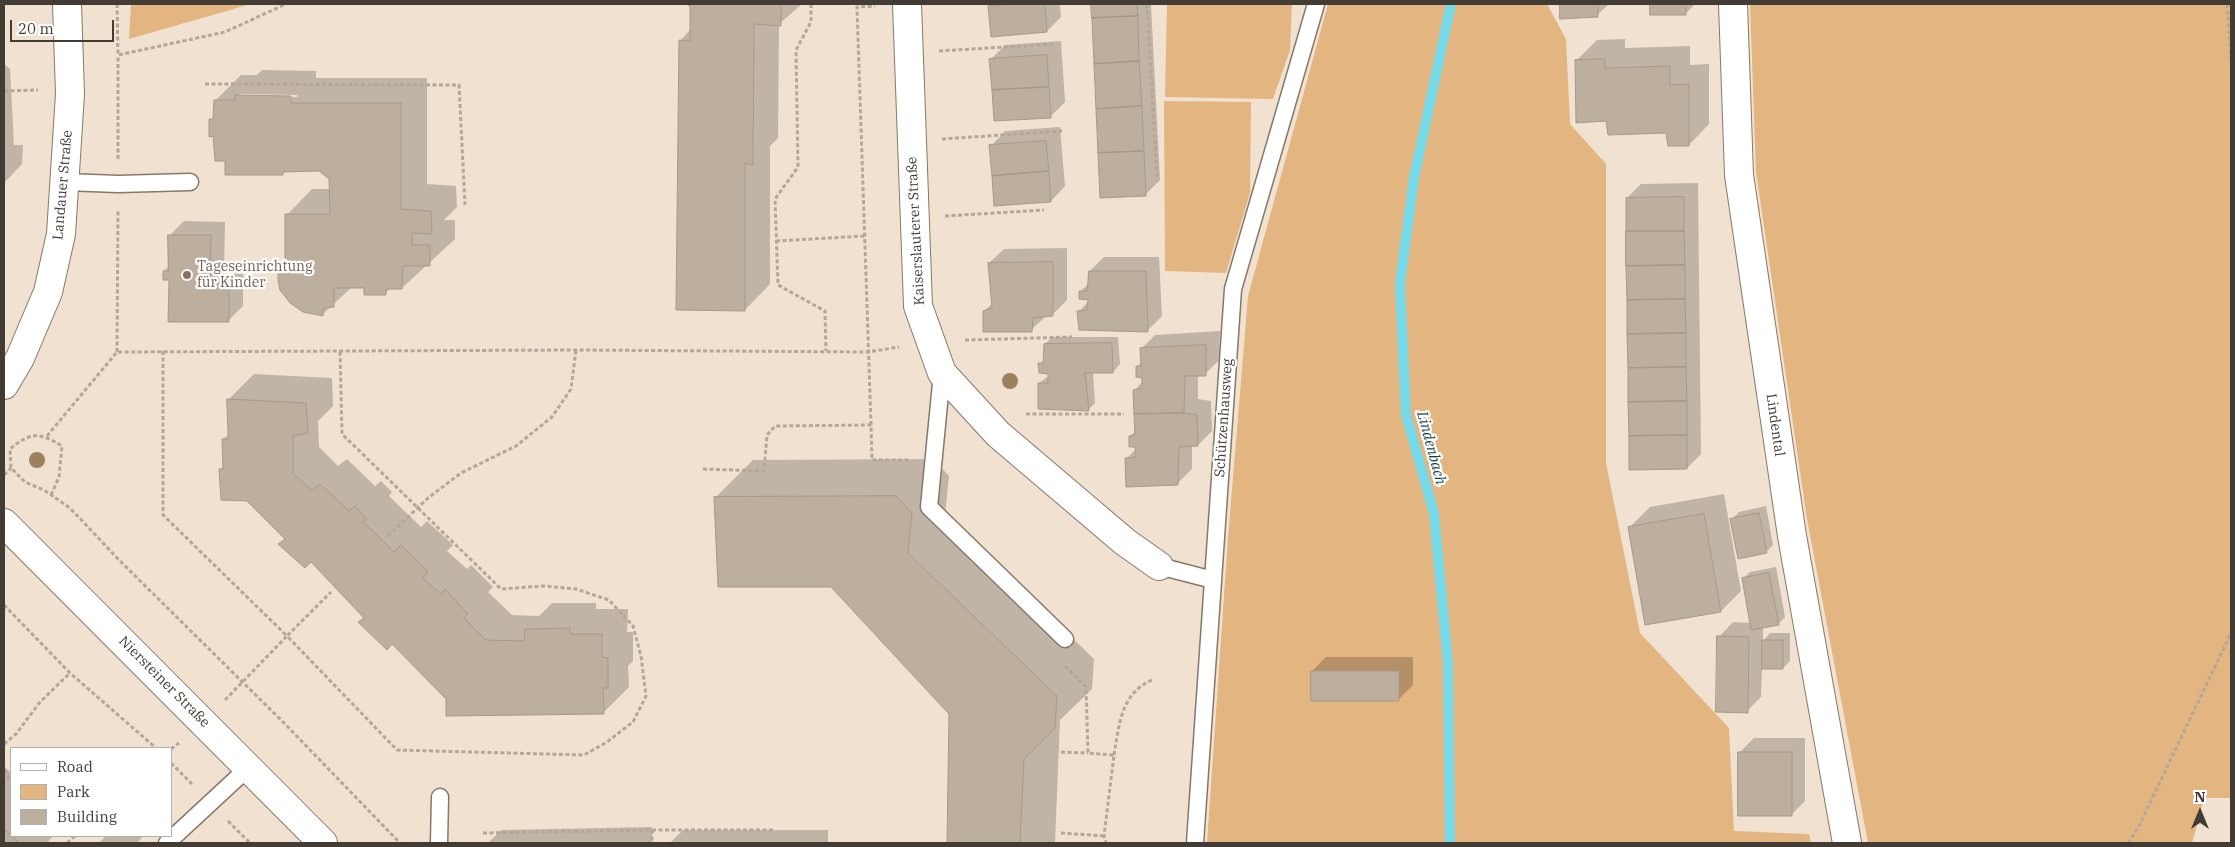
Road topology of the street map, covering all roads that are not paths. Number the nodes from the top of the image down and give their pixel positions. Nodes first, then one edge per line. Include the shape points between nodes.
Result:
1 (67, 4) edge
2 (1316, 4) edge
3 (1733, 4) edge
4 (894, 5) edge
5 (65, 182) junction
6 (190, 182) dead end
7 (942, 373) junction
8 (4, 386) edge
9 (4, 523) edge
10 (1159, 566) joint
11 (1213, 580) junction
12 (1065, 639) road end
13 (249, 767) junction
14 (440, 797) dead end
15 (167, 843) edge
16 (324, 843) edge
17 (439, 843) edge
18 (1195, 843) edge
19 (1847, 843) edge

1 - 5 street, Landauer Straße via 70,94
2 - 11 lane, Schützenhausweg via 1233,289
3 - 19 street, Lindental via 1739,175 1792,536
4 - 7 street, Kaiserslauterer Straße via 908,52 918,306
5 - 6 lane
5 - 8 street, Landauer Straße via 61,234 48,292 20,358
7 - 10 street, Kaiserslauterer Straße via 1005,440 1125,542
7 - 12 lane via 929,507
9 - 13 street, Niersteiner Straße
10 - 11 lane
11 - 18 lane, Schützenhausweg
13 - 15 lane
13 - 16 street, Niersteiner Straße
14 - 17 lane

